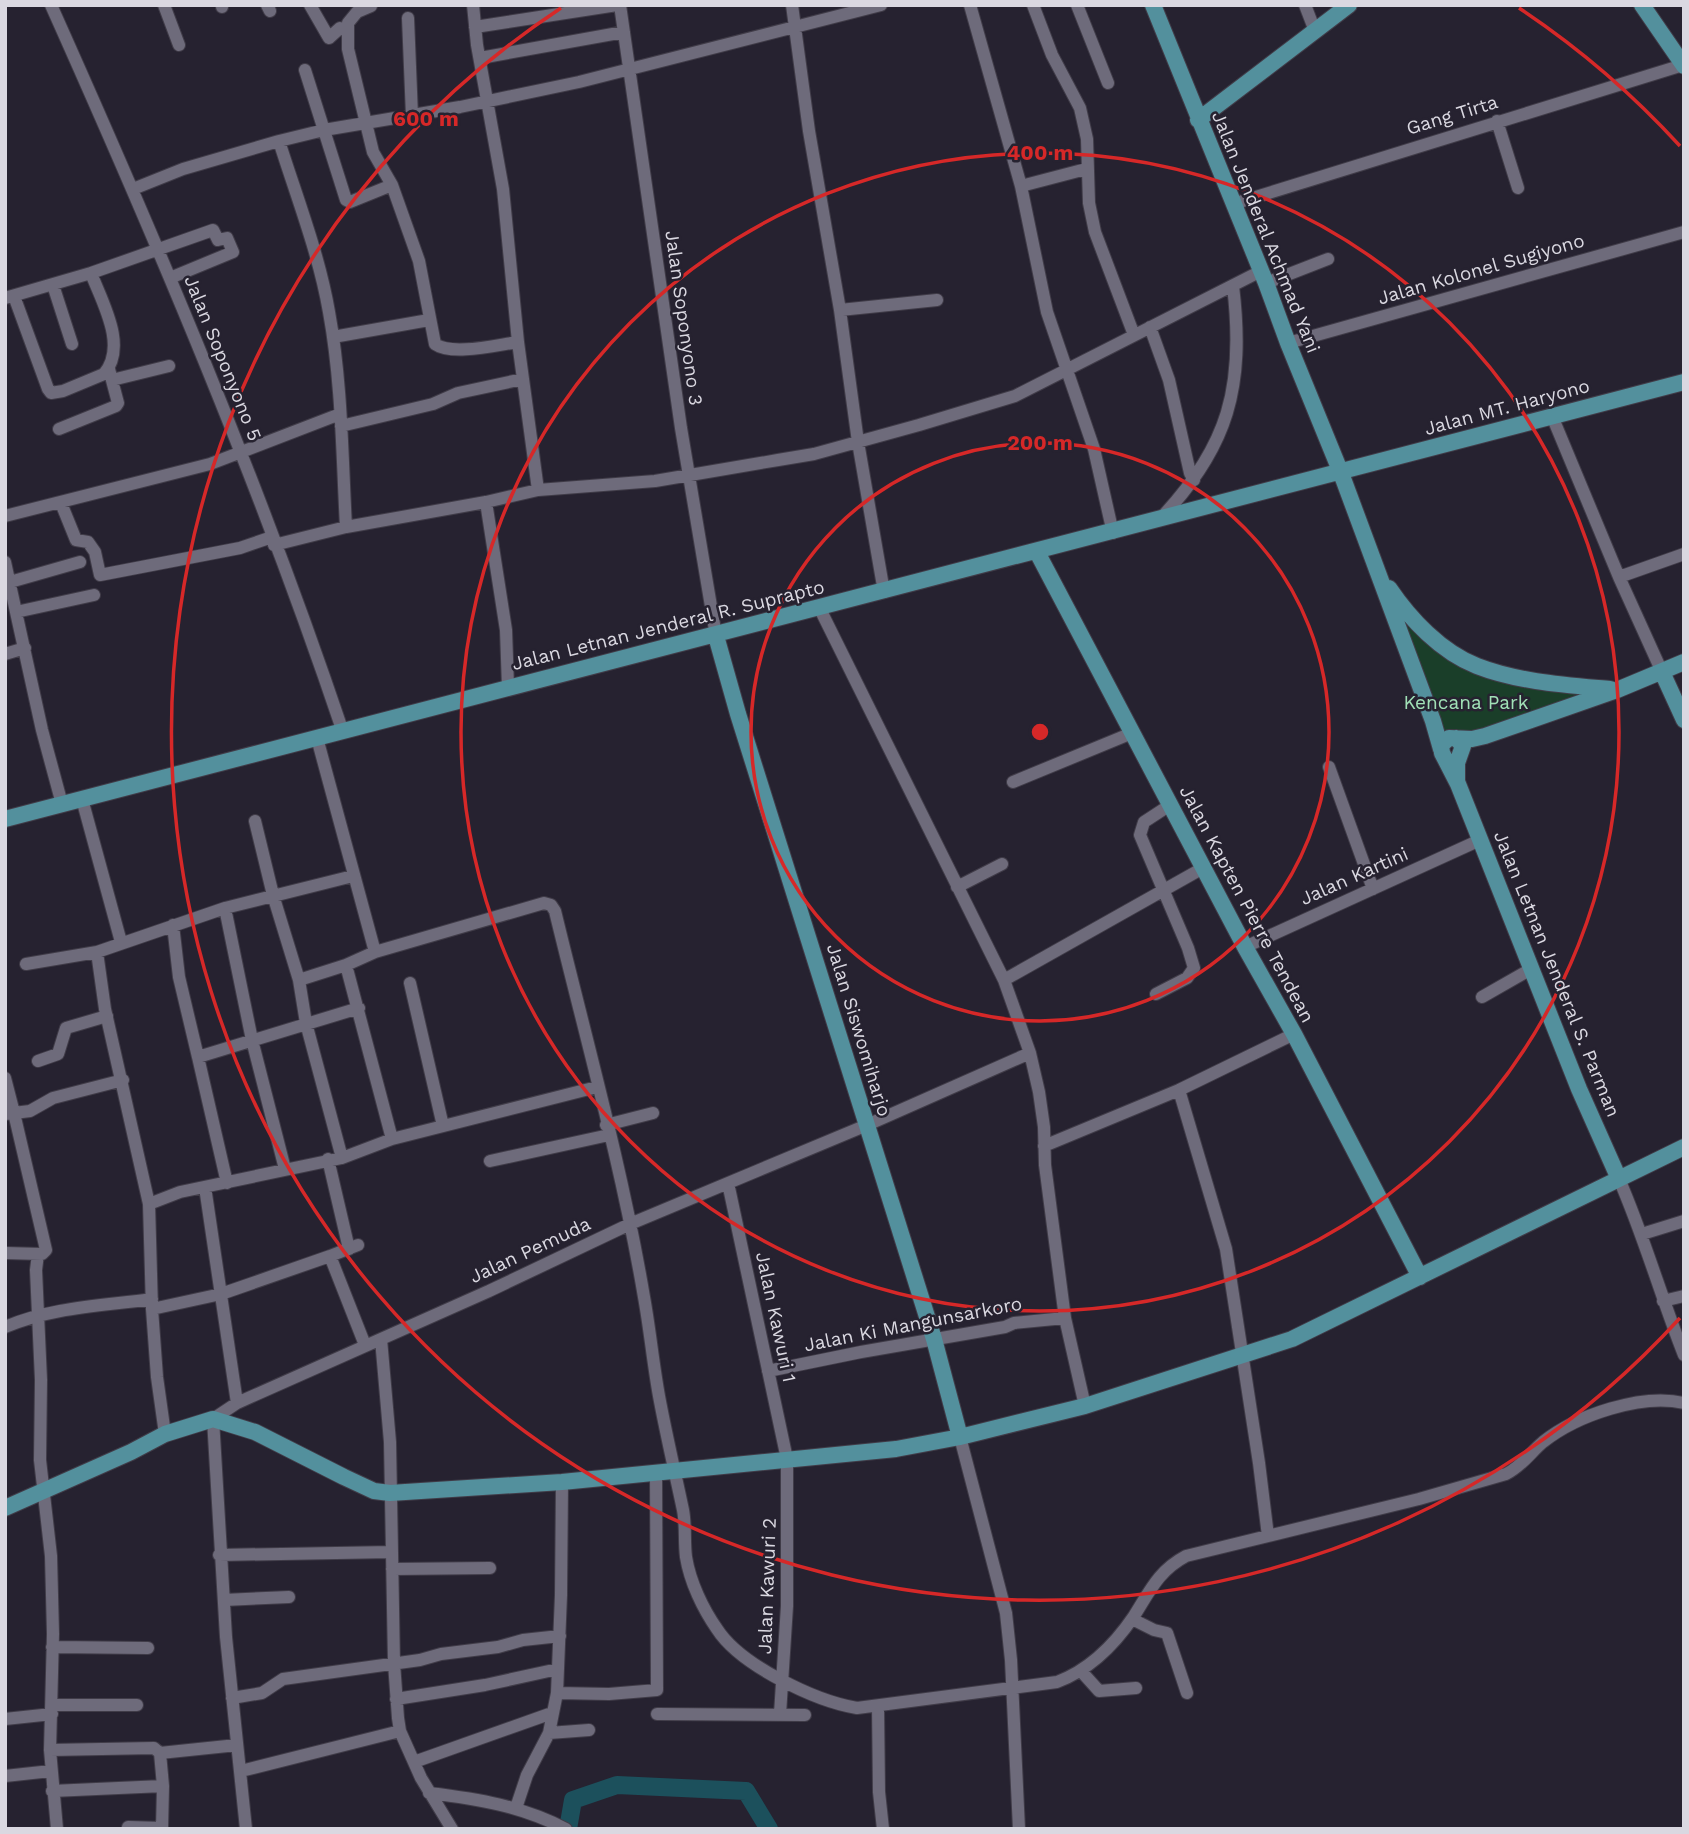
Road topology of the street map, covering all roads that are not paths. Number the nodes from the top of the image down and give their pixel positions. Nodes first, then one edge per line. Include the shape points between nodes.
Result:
1 (51, 5) edge
2 (164, 5) edge
3 (310, 5) edge
4 (473, 5) edge
5 (619, 5) edge
6 (792, 5) edge
7 (881, 5) edge
8 (970, 5) edge
9 (1033, 5) edge
10 (1077, 5) edge
11 (1153, 5) edge
12 (1305, 5) edge
13 (1349, 5) edge
14 (1642, 5) edge
15 (371, 6) edge
16 (408, 18) dead end
17 (475, 27) junction
18 (795, 28) junction
19 (347, 31) junction
20 (1315, 31) junction
21 (624, 32) junction
22 (179, 45) dead end
23 (480, 58) junction
24 (1683, 65) edge
25 (628, 69) junction
26 (305, 70) dead end
27 (1108, 83) dead end
28 (488, 101) junction
29 (412, 116) junction
30 (1199, 120) junction
31 (1497, 121) junction
32 (365, 124) junction
33 (324, 130) junction
34 (279, 141) junction
35 (1086, 169) junction
36 (392, 185) junction
37 (1021, 186) junction
38 (1518, 188) dead end
39 (133, 189) junction
40 (1233, 204) junction
41 (1684, 232) edge
42 (158, 250) junction
43 (1328, 259) dead end
44 (91, 273) junction
45 (1264, 277) junction
46 (170, 278) junction
47 (54, 285) junction
48 (1233, 286) junction
49 (9, 297) edge
50 (937, 300) dead end
51 (840, 310) junction
52 (429, 320) junction
53 (1150, 327) junction
54 (1134, 335) junction
55 (333, 337) junction
56 (518, 342) junction
57 (1288, 343) junction
58 (72, 344) dead end
59 (169, 366) dead end
60 (1067, 370) junction
61 (110, 374) junction
62 (523, 379) junction
63 (1684, 382) edge
64 (1552, 416) junction
65 (341, 420) junction
66 (59, 429) dead end
67 (858, 442) junction
68 (240, 453) junction
69 (1341, 473) junction
70 (689, 476) junction
71 (1194, 480) junction
72 (538, 491) junction
73 (486, 502) junction
74 (61, 503) junction
75 (5, 516) edge
76 (1158, 521) junction
77 (346, 527) junction
78 (1112, 533) junction
79 (273, 541) junction
80 (1037, 552) junction
81 (1684, 554) edge
82 (5, 562) edge
83 (80, 562) dead end
84 (1374, 565) junction
85 (1619, 577) junction
86 (10, 582) junction
87 (884, 592) junction
88 (93, 595) dead end
89 (820, 608) junction
90 (16, 612) junction
91 (716, 636) junction
92 (25, 648) junction
93 (5, 654) edge
94 (1684, 663) edge
95 (1662, 672) junction
96 (508, 687) junction
97 (1617, 690) junction
98 (1684, 720) edge
99 (1433, 721) junction
100 (343, 733) junction
101 (1132, 733) junction
102 (317, 738) junction
103 (1458, 746) junction
104 (1441, 751) junction
105 (1329, 767) dead end
106 (1013, 782) dead end
107 (1458, 784) junction
108 (82, 799) junction
109 (62, 804) junction
110 (1170, 805) junction
111 (5, 819) edge
112 (255, 821) dead end
113 (1480, 840) junction
114 (1003, 864) dead end
115 (1203, 868) junction
116 (353, 876) junction
117 (957, 887) junction
118 (1373, 889) junction
119 (1163, 891) junction
120 (273, 895) junction
121 (225, 908) junction
122 (173, 925) junction
123 (121, 942) junction
124 (1245, 947) junction
125 (97, 951) junction
126 (375, 952) junction
127 (26, 964) dead end
128 (346, 965) junction
129 (1531, 969) junction
130 (299, 980) junction
131 (1004, 980) junction
132 (410, 983) dead end
133 (1156, 994) dead end
134 (1482, 997) dead end
135 (359, 1008) junction
136 (107, 1016) junction
137 (306, 1023) junction
138 (1294, 1034) junction
139 (252, 1040) junction
140 (1030, 1053) junction
141 (198, 1057) junction
142 (37, 1061) dead end
143 (5, 1077) edge
144 (123, 1080) junction
145 (597, 1087) junction
146 (1179, 1090) junction
147 (10, 1113) edge
148 (653, 1113) dead end
149 (867, 1125) junction
150 (443, 1126) junction
151 (608, 1130) junction
152 (392, 1139) junction
153 (1044, 1146) junction
154 (1684, 1147) edge
155 (342, 1158) junction
156 (328, 1159) junction
157 (490, 1161) dead end
158 (285, 1169) junction
159 (1619, 1179) junction
160 (227, 1183) junction
161 (727, 1183) junction
162 (205, 1187) junction
163 (149, 1204) junction
164 (1684, 1220) edge
165 (630, 1224) junction
166 (1642, 1234) junction
167 (5, 1253) edge
168 (38, 1254) junction
169 (330, 1256) junction
170 (1420, 1277) junction
171 (221, 1294) junction
172 (1684, 1296) edge
173 (1663, 1301) junction
174 (152, 1304) junction
175 (37, 1315) junction
176 (1065, 1318) junction
177 (5, 1327) edge
178 (382, 1339) junction
179 (934, 1339) junction
180 (365, 1345) junction
181 (1684, 1355) edge
182 (1244, 1356) junction
183 (768, 1371) junction
184 (237, 1403) junction
185 (1684, 1403) edge
186 (1085, 1406) junction
187 (208, 1420) junction
188 (164, 1434) junction
189 (960, 1437) junction
190 (787, 1460) junction
191 (675, 1471) junction
192 (656, 1473) junction
193 (562, 1482) junction
194 (43, 1490) junction
195 (390, 1493) junction
196 (5, 1508) edge
197 (1268, 1536) junction
198 (391, 1552) junction
199 (219, 1555) junction
200 (490, 1568) dead end
201 (392, 1569) junction
202 (289, 1597) dead end
203 (224, 1600) junction
204 (1132, 1619) junction
205 (560, 1636) junction
206 (52, 1647) junction
207 (148, 1648) dead end
208 (394, 1663) junction
209 (558, 1669) junction
210 (1081, 1671) junction
211 (783, 1679) junction
212 (1011, 1687) junction
213 (1136, 1688) dead end
214 (657, 1690) junction
215 (557, 1693) junction
216 (1187, 1693) dead end
217 (232, 1698) junction
218 (396, 1699) junction
219 (137, 1705) dead end
220 (877, 1706) junction
221 (52, 1710) junction
222 (552, 1713) junction
223 (780, 1714) junction
224 (805, 1715) dead end
225 (5, 1719) edge
226 (589, 1730) dead end
227 (400, 1731) junction
228 (548, 1733) junction
229 (237, 1745) junction
230 (50, 1750) junction
231 (160, 1753) junction
232 (414, 1762) junction
233 (51, 1771) junction
234 (240, 1771) junction
235 (5, 1776) edge
236 (163, 1786) junction
237 (52, 1791) junction
238 (429, 1793) junction
239 (516, 1808) junction
240 (128, 1827) dead end
241 (162, 1828) edge
242 (57, 1829) edge
243 (246, 1829) edge
244 (452, 1829) edge
245 (566, 1829) edge
246 (883, 1829) edge
247 (1019, 1829) edge

1 - 39 street, Jalan Soponyono 5
2 - 22 street
3 - 19 street via 327,35 340,28
4 - 17 street
5 - 17 street
5 - 21 street, Jalan Soponyono 3
6 - 18 street
7 - 18 street
8 - 37 street
9 - 35 street via 1080,108 1087,139
10 - 27 street
11 - 30 main road, Jalan Jenderal Achmad Yani
12 - 20 street
13 - 20 main road
14 - 24 main road
15 - 19 street via 351,18
16 - 29 street
17 - 23 street
18 - 25 street
18 - 51 street
19 - 32 street
20 - 30 main road
21 - 23 street
21 - 25 street, Jalan Soponyono 3
23 - 28 street
24 - 31 street, Gang Tirta
25 - 28 street
25 - 70 street, Jalan Soponyono 3
26 - 33 street
28 - 29 street
28 - 56 street via 503,189
29 - 32 street
30 - 40 main road, Jalan Jenderal Achmad Yani
31 - 38 street
31 - 40 street, Gang Tirta
32 - 33 street
32 - 36 street via 373,152
33 - 34 street
33 - 36 street via 347,202
34 - 39 street
34 - 55 street via 315,253
35 - 37 street
35 - 54 street via 1095,232
36 - 52 street via 419,261
37 - 60 street via 1047,312
39 - 42 street, Jalan Soponyono 5
40 - 45 main road, Jalan Jenderal Achmad Yani
41 - 57 street, Jalan Kolonel Sugiyono
42 - 44 street
42 - 46 street, Jalan Soponyono 5
42 - 46 street via 213,230 218,240 228,238 233,252
43 - 45 street
44 - 47 street
44 - 61 street via 111,327
45 - 48 street
45 - 57 main road, Jalan Jenderal Achmad Yani
46 - 68 street, Jalan Soponyono 5
47 - 49 street
47 - 58 street
48 - 53 street
48 - 71 street via 1238,343 1235,379 1226,418
49 - 61 street via 51,393
50 - 51 street
51 - 67 street
52 - 55 street
52 - 56 street via 435,344 441,348
53 - 54 street
53 - 71 street via 1169,380
54 - 60 street
55 - 65 street
56 - 62 street
57 - 69 main road, Jalan Jenderal Achmad Yani
59 - 61 street
60 - 67 street via 1015,397
60 - 78 street via 1094,449
61 - 66 street via 116,406
62 - 65 street via 458,393 433,404
62 - 72 street
63 - 64 main road, Jalan MT. Haryono
64 - 69 main road, Jalan MT. Haryono
64 - 85 street
65 - 68 street
65 - 77 street
67 - 70 street
67 - 87 street
68 - 74 street
68 - 79 street, Jalan Soponyono 5
69 - 76 main road, Jalan Letnan Jenderal R. Suprapto
69 - 84 main road
70 - 72 street
70 - 91 street, Jalan Soponyono 3
71 - 76 street
72 - 73 street
73 - 77 street
73 - 96 street via 506,630
74 - 75 street
74 - 79 street via 76,540 88,542 95,552 100,575
76 - 78 main road, Jalan Letnan Jenderal R. Suprapto
77 - 79 street
78 - 80 main road, Jalan Letnan Jenderal R. Suprapto
79 - 100 street, Jalan Soponyono 5
80 - 87 main road, Jalan Letnan Jenderal R. Suprapto
80 - 101 main road, Jalan Kapten Pierre Tendean
81 - 85 street
82 - 86 street
83 - 86 street
84 - 97 main road via 1416,622 1476,666 1559,684
84 - 99 main road
85 - 95 street
86 - 90 street
87 - 89 main road, Jalan Letnan Jenderal R. Suprapto
88 - 90 street
89 - 91 main road, Jalan Letnan Jenderal R. Suprapto
89 - 117 street
90 - 92 street
91 - 96 main road, Jalan Letnan Jenderal R. Suprapto
91 - 149 main road, Jalan Siswomiharjo
92 - 93 street
92 - 109 street
94 - 95 main road
95 - 97 main road
95 - 98 main road
96 - 100 main road, Jalan Letnan Jenderal R. Suprapto
97 - 103 main road
99 - 103 main road
99 - 104 main road, Jalan Letnan Jenderal S. Parman
100 - 102 main road, Jalan Letnan Jenderal R. Suprapto
101 - 106 street
101 - 110 main road, Jalan Kapten Pierre Tendean
102 - 108 main road, Jalan Letnan Jenderal R. Suprapto
102 - 116 street
103 - 104 main road via 1450,759
103 - 107 main road
104 - 107 main road, Jalan Letnan Jenderal S. Parman
105 - 118 street
107 - 113 main road, Jalan Letnan Jenderal S. Parman
108 - 109 main road, Jalan Letnan Jenderal R. Suprapto
108 - 123 street
109 - 111 main road, Jalan Letnan Jenderal R. Suprapto
110 - 115 main road, Jalan Kapten Pierre Tendean
110 - 119 street via 1144,822 1140,835
112 - 120 street
113 - 118 street, Jalan Kartini
113 - 129 main road, Jalan Letnan Jenderal S. Parman
114 - 117 street
115 - 119 street
115 - 124 main road, Jalan Kapten Pierre Tendean
116 - 120 street
116 - 126 street
117 - 131 street
118 - 124 street, Jalan Kartini
119 - 131 street
119 - 133 street via 1194,968 1187,978
120 - 121 street
120 - 130 street
121 - 122 street
121 - 139 street
122 - 123 street
122 - 141 street via 179,977
123 - 125 street
124 - 138 main road, Jalan Kapten Pierre Tendean
125 - 127 street
125 - 136 street
126 - 128 street
126 - 145 street via 544,903 551,905
128 - 130 street
128 - 135 street
129 - 134 street
129 - 159 main road, Jalan Letnan Jenderal S. Parman
130 - 137 street
131 - 140 street
132 - 150 street
135 - 137 street
135 - 152 street
136 - 142 street via 66,1028 58,1054
136 - 144 street
137 - 139 street
137 - 155 street
138 - 146 street
138 - 170 main road, Jalan Kapten Pierre Tendean
139 - 141 street
139 - 158 street
140 - 149 street, Jalan Pemuda
140 - 153 street via 1040,1092
141 - 160 street
143 - 147 street
144 - 147 street via 53,1098 30,1111
144 - 163 street
145 - 150 street
145 - 151 street
146 - 153 street
146 - 182 street via 1226,1249
147 - 168 street via 46,1250
148 - 151 street
149 - 161 street, Jalan Pemuda
149 - 179 main road, Jalan Siswomiharjo
150 - 152 street
151 - 157 street
151 - 165 street
152 - 155 street
153 - 176 street
154 - 159 main road
155 - 156 street
156 - 158 street
156 - 169 street via 353,1247
158 - 160 street
159 - 166 street
159 - 170 main road
160 - 162 street
161 - 165 street, Jalan Pemuda
161 - 183 street, Jalan Kawuri 1
162 - 163 street
162 - 171 street
163 - 174 street
164 - 166 street
165 - 178 street, Jalan Pemuda
165 - 191 street
166 - 173 street
167 - 168 street
168 - 175 street
169 - 171 street
169 - 180 street
170 - 182 main road via 1292,1339
171 - 174 street
171 - 184 street
172 - 173 street
173 - 181 street
174 - 175 street
174 - 188 street
175 - 177 street
175 - 194 street
176 - 179 street, Jalan Ki Mangunsarkoro
176 - 186 street
178 - 180 street, Jalan Pemuda
178 - 195 street
179 - 183 street, Jalan Ki Mangunsarkoro
179 - 189 main road, Jalan Siswomiharjo
180 - 184 street, Jalan Pemuda
182 - 186 main road
182 - 197 street
183 - 190 street, Jalan Kawuri 1
184 - 187 street, Jalan Pemuda
185 - 197 street via 1642,1401 1617,1407 1574,1423 1544,1441 1506,1474
186 - 189 main road
187 - 188 main road
187 - 195 main road via 255,1432 354,1482
187 - 199 street
188 - 194 main road
189 - 190 main road
189 - 212 street via 1006,1613
190 - 191 main road
190 - 211 street, Jalan Kawuri 2
191 - 192 main road
191 - 211 street via 688,1566 709,1617 743,1657
192 - 193 main road
192 - 214 street
193 - 195 main road
193 - 205 street
194 - 196 main road
194 - 206 street via 51,1556
195 - 198 street
197 - 204 street via 1173,1563
198 - 199 street
198 - 201 street
199 - 203 street
200 - 201 street
201 - 208 street
202 - 203 street
203 - 217 street
204 - 210 street
204 - 216 street via 1167,1633
205 - 208 street
205 - 209 street
206 - 207 street
206 - 221 street
208 - 217 street via 283,1679 262,1693
208 - 218 street
209 - 215 street
209 - 218 street
210 - 212 street via 1058,1682
210 - 213 street via 1102,1693
211 - 220 street via 836,1704
211 - 223 street, Jalan Kawuri 2
212 - 220 street
212 - 247 street
214 - 215 street
214 - 223 street via 657,1718
215 - 222 street
217 - 229 street
218 - 227 street
219 - 221 street
220 - 246 street
221 - 225 street
221 - 230 street
222 - 228 street
222 - 232 street
223 - 224 street
226 - 228 street
227 - 232 street
227 - 234 street
228 - 239 street
229 - 231 street
229 - 234 street
230 - 231 street via 154,1748
230 - 233 street
231 - 236 street
232 - 238 street
233 - 235 street
233 - 237 street
234 - 243 street
236 - 237 street
236 - 241 street
237 - 242 street
238 - 239 street
238 - 244 street
239 - 245 street
240 - 241 street

